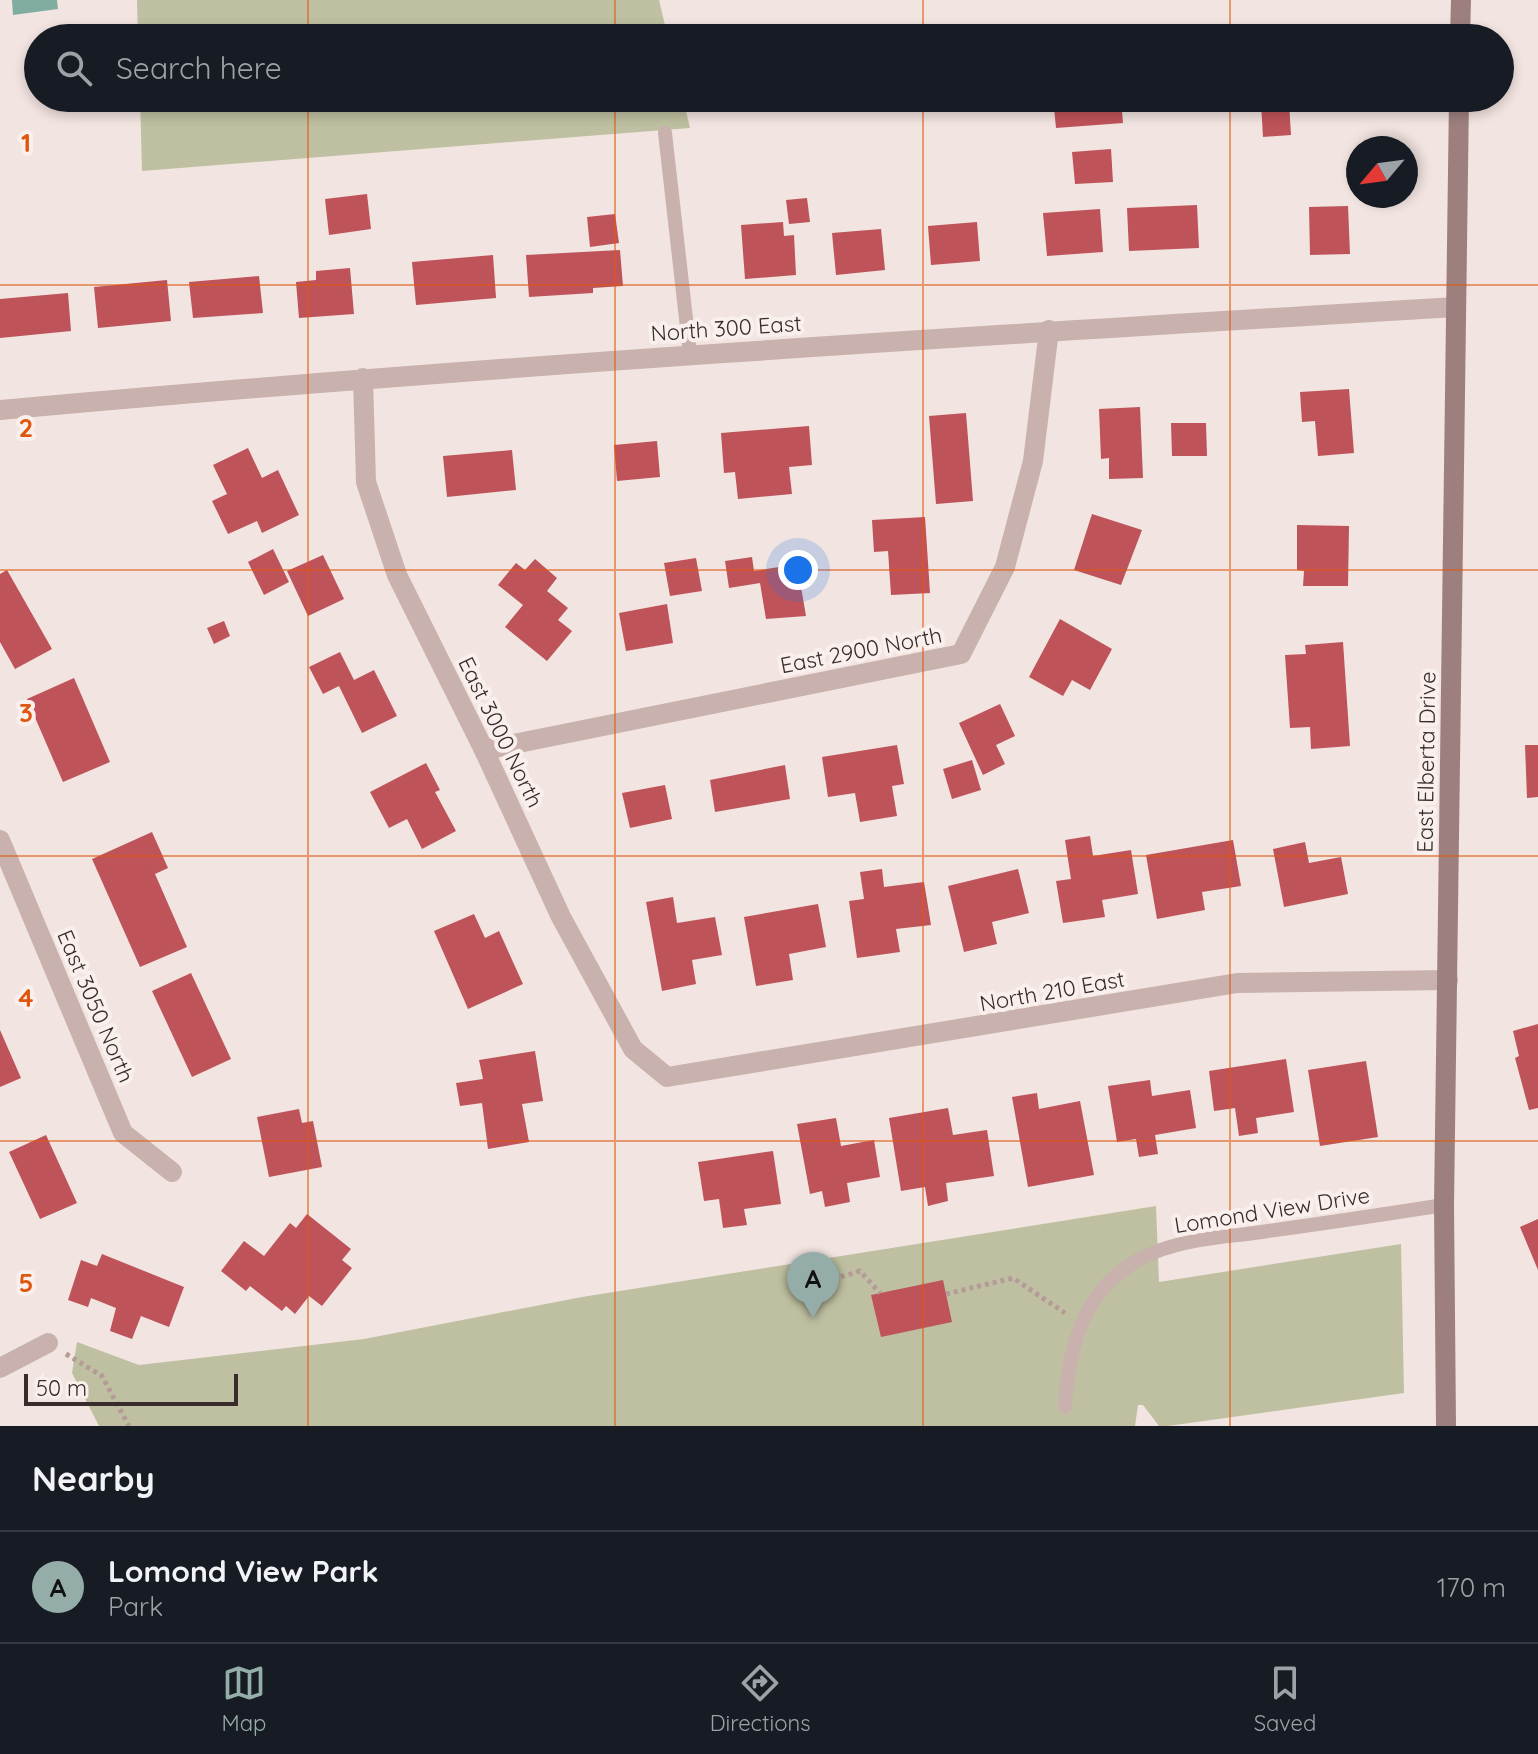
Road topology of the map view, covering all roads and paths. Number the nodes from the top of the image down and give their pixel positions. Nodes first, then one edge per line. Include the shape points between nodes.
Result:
1 (1461, 0) edge
2 (1460, 24) edge
3 (1459, 112) edge
4 (665, 133) dead end
5 (1456, 307) junction
6 (1049, 330) junction
7 (690, 354) junction
8 (363, 378) junction
9 (0, 410) edge
10 (484, 750) junction
11 (0, 840) edge
12 (1448, 980) junction
13 (667, 1077) joint
14 (172, 1172) dead end
15 (1444, 1205) junction
16 (818, 1284) dead end
17 (880, 1293) dead end
18 (946, 1294) dead end
19 (1079, 1323) junction
20 (48, 1343) joint
21 (0, 1368) edge
22 (1065, 1407) dead end
23 (129, 1426) edge
24 (1446, 1426) edge

1 - 2 main road
3 - 5 main road, East Elberta Drive
4 - 7 lane
5 - 6 street, North 300 East
5 - 12 main road, East Elberta Drive
6 - 7 street, North 300 East
6 - 10 street, East 2900 North via 1033,461 1005,567 961,654
7 - 8 street, North 300 East
8 - 9 street, North 300 East
8 - 10 street, East 3000 North via 366,482 397,575
10 - 13 street, East 3000 North via 561,917 633,1049
11 - 14 street, East 3050 North via 123,1133
12 - 13 street, North 210 East via 1237,983
12 - 15 main road, East Elberta Drive
15 - 19 lane, Lomond View Drive via 1176,1245 1129,1263 1091,1302
15 - 24 main road, East Elberta Drive
16 - 17 path via 860,1271
18 - 19 path via 1013,1278
19 - 22 lane, Lomond View Drive via 1067,1364
20 - 21 street
20 - 23 path via 102,1376

